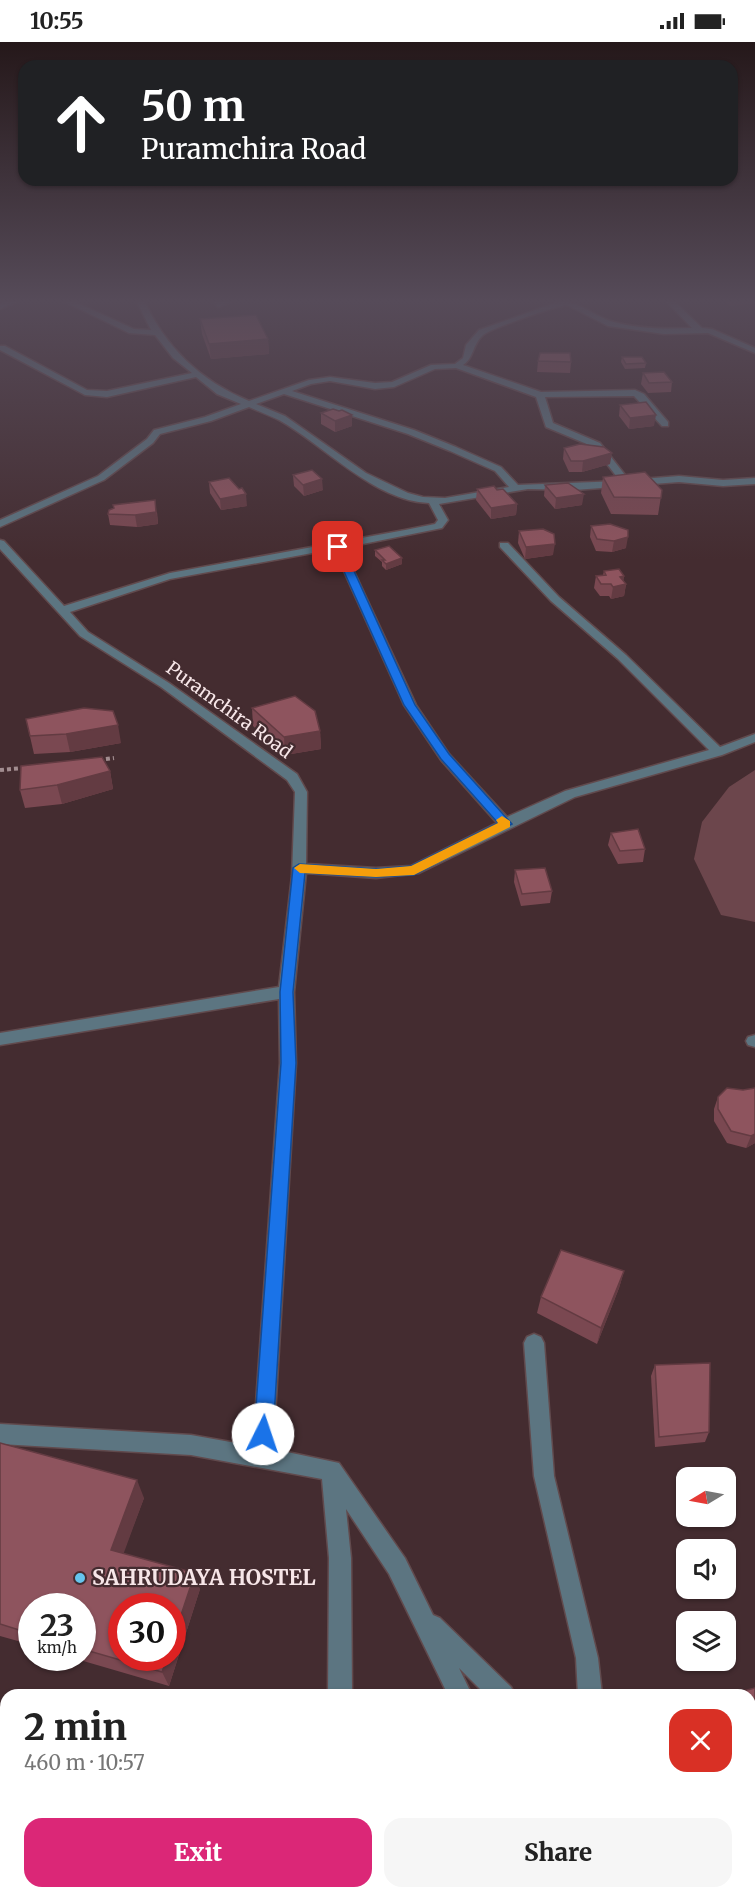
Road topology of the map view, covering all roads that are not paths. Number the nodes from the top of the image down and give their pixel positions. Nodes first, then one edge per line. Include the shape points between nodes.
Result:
1 (73, 387) edge
2 (140, 387) edge
3 (213, 387) edge
4 (298, 387) edge
5 (516, 387) edge
6 (286, 392) junction
7 (540, 395) junction
8 (247, 405) junction
9 (665, 424) dead end
10 (755, 481) edge
11 (627, 484) junction
12 (516, 488) junction
13 (432, 501) junction
14 (0, 524) edge
15 (0, 543) edge
16 (504, 545) dead end
17 (338, 547) junction
18 (61, 611) junction
19 (755, 738) edge
20 (718, 752) junction
21 (506, 824) junction
22 (299, 868) junction
23 (286, 992) junction
24 (0, 1039) edge
25 (534, 1343) dead end
26 (0, 1434) edge
27 (262, 1458) junction
28 (332, 1470) junction
29 (424, 1619) junction
30 (340, 1689) edge
31 (457, 1689) edge
32 (497, 1689) edge
33 (590, 1689) edge

1 - 2 street via 85,393 107,394
3 - 8 street
4 - 6 street
5 - 7 street
6 - 8 street
6 - 12 street via 453,449 498,469
7 - 9 street via 634,393
7 - 11 street via 549,425 597,445
8 - 13 street via 282,418 363,475 405,495
8 - 14 street via 157,432 101,478
10 - 11 street via 679,479
11 - 12 street
12 - 13 street
13 - 17 street via 443,520 438,526
15 - 18 street, Puramchira Road
16 - 20 street via 555,599 622,657
17 - 18 street via 167,576
17 - 21 street via 410,705 445,757
18 - 22 street, Puramchira Road via 84,634 165,685 292,777 301,792
19 - 20 street
20 - 21 street via 570,794
21 - 22 street via 414,870 376,873
22 - 23 street, Puramchira Road
23 - 24 street
23 - 27 street, Puramchira Road via 288,1063
25 - 33 street via 543,1476 587,1658
26 - 27 street via 191,1445
27 - 28 street
28 - 29 street via 397,1566
28 - 30 street via 340,1558
29 - 31 street
29 - 32 street

